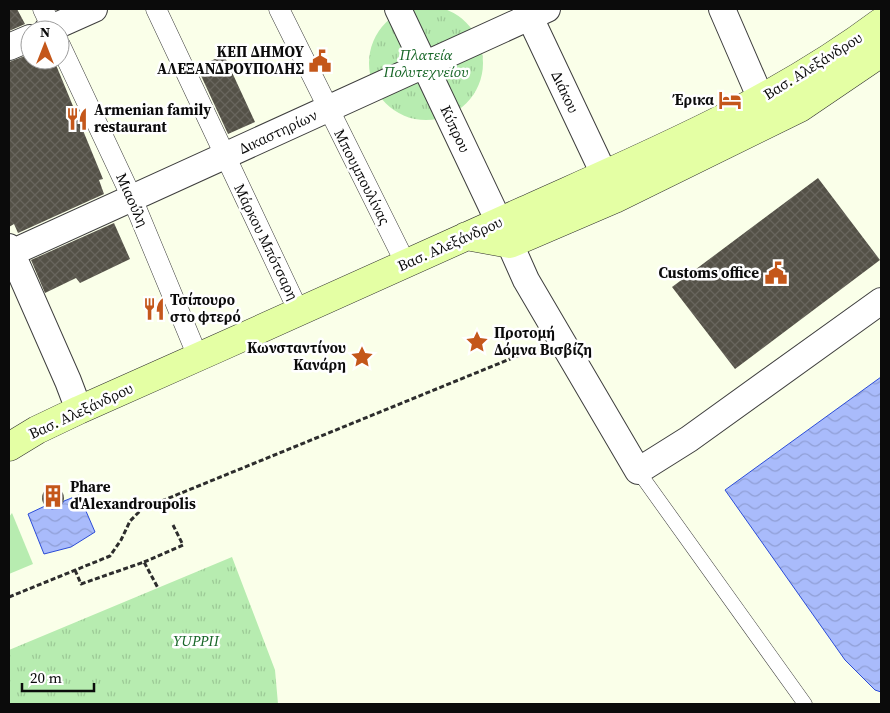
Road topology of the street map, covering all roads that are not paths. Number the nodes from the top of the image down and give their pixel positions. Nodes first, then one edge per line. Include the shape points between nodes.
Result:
1 (94, 9) edge
2 (156, 9) edge
3 (279, 9) edge
4 (398, 9) edge
5 (722, 9) edge
6 (534, 11) edge
7 (69, 20) edge
8 (881, 22) edge
9 (881, 52) edge
10 (425, 65) junction
11 (67, 70) edge
12 (328, 109) junction
13 (766, 110) junction
14 (225, 156) junction
15 (604, 174) junction
16 (132, 198) junction
17 (504, 233) junction
18 (10, 251) edge
19 (406, 264) junction
20 (881, 301) edge
21 (299, 312) junction
22 (198, 357) junction
23 (80, 410) junction
24 (9, 447) edge
25 (638, 472) junction
26 (806, 704) edge

1 - 7 street
2 - 14 street, Μάρκου Μπότσαρη
3 - 12 street, Μπουμπουλίνας
4 - 10 street, Κύπρου
5 - 13 street
6 - 10 street, Δικαστηρίων
6 - 15 street, Διάκου
8 - 13 main road, Βασ. Αλεξάνδρου via 812,71
9 - 13 main road, Βασ. Αλεξάνδρου via 800,108
10 - 12 street, Δικαστηρίων
10 - 17 street, Κύπρου
11 - 16 street, Μιαούλη
12 - 14 street, Δικαστηρίων
12 - 19 street, Μπουμπουλίνας
13 - 15 main road, Βασ. Αλεξάνδρου
13 - 17 main road, Βασ. Αλεξάνδρου via 615,199
14 - 16 street, Δικαστηρίων
14 - 21 street, Μάρκου Μπότσαρη
15 - 17 main road, Βασ. Αλεξάνδρου
16 - 18 street, Δικαστηρίων
16 - 22 street, Μιαούλη
17 - 19 main road, Βασ. Αλεξάνδρου via 466,236
17 - 25 street, Κύπρου via 526,280
18 - 23 street
19 - 21 main road, Βασ. Αλεξάνδρου
20 - 25 street
21 - 22 main road, Βασ. Αλεξάνδρου
22 - 23 main road, Βασ. Αλεξάνδρου
23 - 24 main road, Βασ. Αλεξάνδρου
25 - 26 lane

